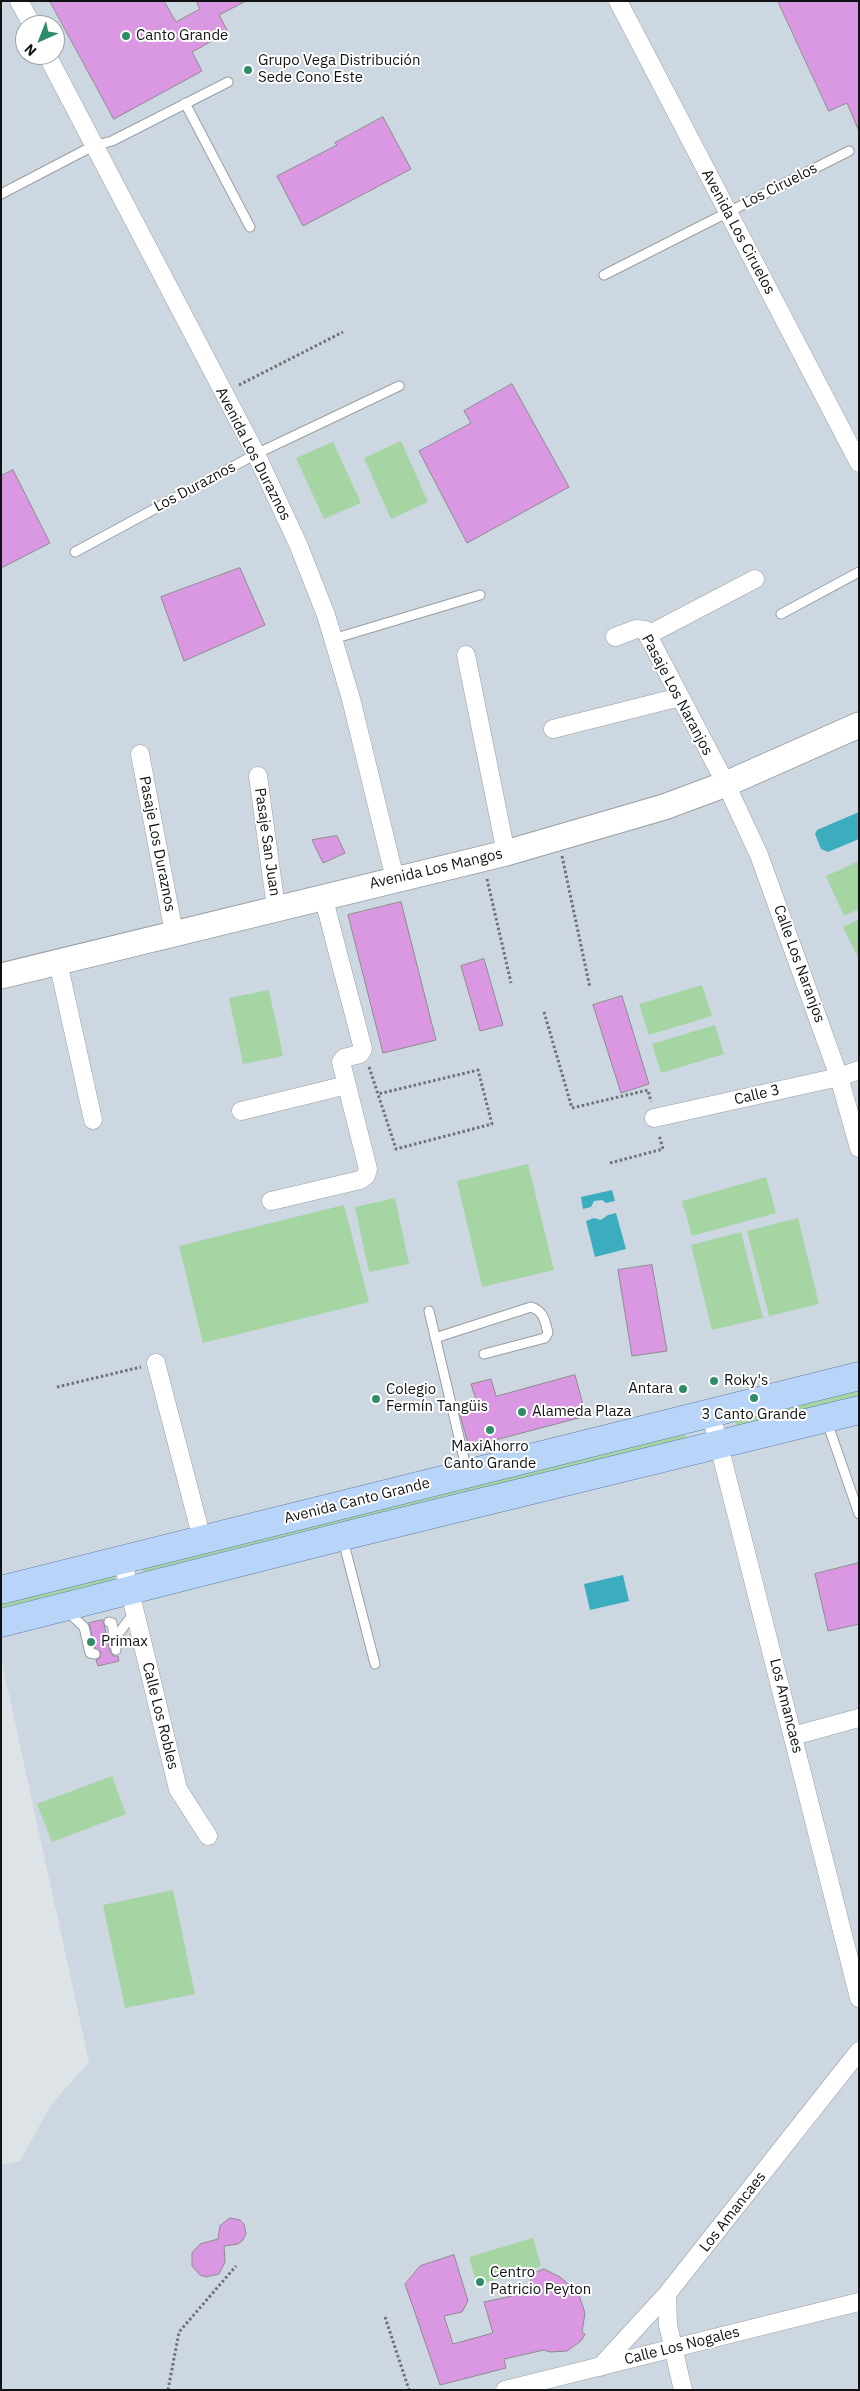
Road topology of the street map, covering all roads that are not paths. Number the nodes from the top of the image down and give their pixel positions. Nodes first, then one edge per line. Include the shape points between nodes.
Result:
1 (20, 1) edge
2 (618, 1) edge
3 (27, 15) edge
4 (52, 65) edge
5 (228, 82) dead end
6 (186, 104) junction
7 (93, 146) junction
8 (849, 151) dead end
9 (1, 194) edge
10 (728, 212) junction
11 (250, 227) dead end
12 (604, 275) dead end
13 (399, 386) dead end
14 (256, 454) junction
15 (859, 463) edge
16 (75, 552) dead end
17 (859, 572) edge
18 (755, 579) dead end
19 (480, 595) dead end
20 (781, 614) dead end
21 (648, 636) junction
22 (615, 637) dead end
23 (333, 639) junction
24 (466, 655) dead end
25 (680, 697) junction
26 (859, 726) edge
27 (553, 730) dead end
28 (140, 754) dead end
29 (258, 776) dead end
30 (726, 784) junction
31 (494, 856) junction
32 (395, 879) junction
33 (323, 896) junction
34 (276, 908) junction
35 (174, 933) junction
36 (58, 962) junction
37 (1, 976) edge
38 (859, 1070) edge
39 (839, 1077) junction
40 (347, 1085) junction
41 (241, 1110) dead end
42 (654, 1118) road end
43 (93, 1120) dead end
44 (859, 1148) edge
45 (271, 1201) dead end
46 (429, 1311) dead end
47 (435, 1338) junction
48 (484, 1354) dead end
49 (156, 1363) road end
50 (859, 1376) edge
51 (859, 1410) edge
52 (711, 1414) junction
53 (826, 1418) junction
54 (721, 1445) junction
55 (467, 1474) junction
56 (859, 1514) edge
57 (342, 1536) junction
58 (202, 1539) junction
59 (122, 1559) junction
60 (1, 1590) edge
61 (131, 1602) junction
62 (62, 1607) junction
63 (109, 1622) dead end
64 (1, 1623) edge
65 (115, 1638) junction
66 (116, 1650) dead end
67 (95, 1654) dead end
68 (375, 1664) dead end
69 (859, 1718) edge
70 (793, 1736) junction
71 (208, 1836) dead end
72 (859, 1998) edge
73 (859, 2051) edge
74 (667, 2294) junction
75 (859, 2302) edge
76 (672, 2348) junction
77 (600, 2367) junction
78 (505, 2390) edge
79 (683, 2390) edge

1 - 3 street
2 - 10 street, Avenida Los Ciruelos
4 - 7 street, Avenida Los Duraznos
5 - 6 lane
6 - 7 lane via 112,141
6 - 11 lane
7 - 9 lane
7 - 14 street, Avenida Los Duraznos
8 - 10 lane, Los Ciruelos
10 - 12 lane, Los Ciruelos
10 - 15 street, Avenida Los Ciruelos
13 - 14 lane, Los Duraznos
14 - 16 lane, Los Duraznos
14 - 23 street, Avenida Los Duraznos via 298,544
17 - 20 lane
18 - 21 street
19 - 23 lane
21 - 22 street, Pasaje Los Naranjos via 645,630 636,629
21 - 25 street, Pasaje Los Naranjos
23 - 32 street, Avenida Los Duraznos
24 - 31 street
25 - 27 street
25 - 30 street, Pasaje Los Naranjos
26 - 30 street, Avenida Los Mangos
28 - 35 street, Pasaje Los Duraznos
29 - 34 street, Pasaje San Juan
30 - 31 street, Avenida Los Mangos via 664,807
30 - 39 street, Calle Los Naranjos via 759,855
31 - 32 street, Avenida Los Mangos
32 - 33 street, Avenida Los Mangos
33 - 34 street, Avenida Los Mangos
33 - 40 street via 363,1049 360,1054 344,1058 342,1062
34 - 35 street, Avenida Los Mangos
35 - 36 street, Avenida Los Mangos
36 - 37 street, Avenida Los Mangos
36 - 43 street
38 - 39 street, Calle 3
39 - 42 street, Calle 3
39 - 44 street, Calle Los Naranjos
40 - 41 street
40 - 45 street via 368,1169 366,1176
46 - 47 lane
47 - 48 lane via 531,1307 543,1314 548,1333 545,1338
47 - 55 lane
49 - 58 street
50 - 52 main road, Avenida Canto Grande
51 - 53 main road, Avenida Canto Grande
52 - 54 street, Los Amancaes
52 - 55 main road, Avenida Canto Grande
53 - 54 main road, Avenida Canto Grande
53 - 56 lane
54 - 57 main road, Avenida Canto Grande
54 - 70 street, Los Amancaes
55 - 58 main road, Avenida Canto Grande
57 - 61 main road, Avenida Canto Grande
57 - 68 lane
58 - 59 main road, Avenida Canto Grande
59 - 60 main road, Avenida Canto Grande
59 - 61 street, Calle Los Robles
61 - 62 main road, Avenida Canto Grande
61 - 65 lane
61 - 71 street, Calle Los Robles via 178,1789
62 - 64 main road, Avenida Canto Grande
62 - 67 lane via 86,1626 90,1653
63 - 65 lane
65 - 66 lane
69 - 70 street
70 - 72 street, Los Amancaes
73 - 74 street, Los Amancaes
74 - 76 street
74 - 77 street, Los Amancaes
75 - 76 street, Calle Los Nogales
76 - 77 street, Calle Los Nogales
76 - 79 street
77 - 78 street, Calle Los Nogales

